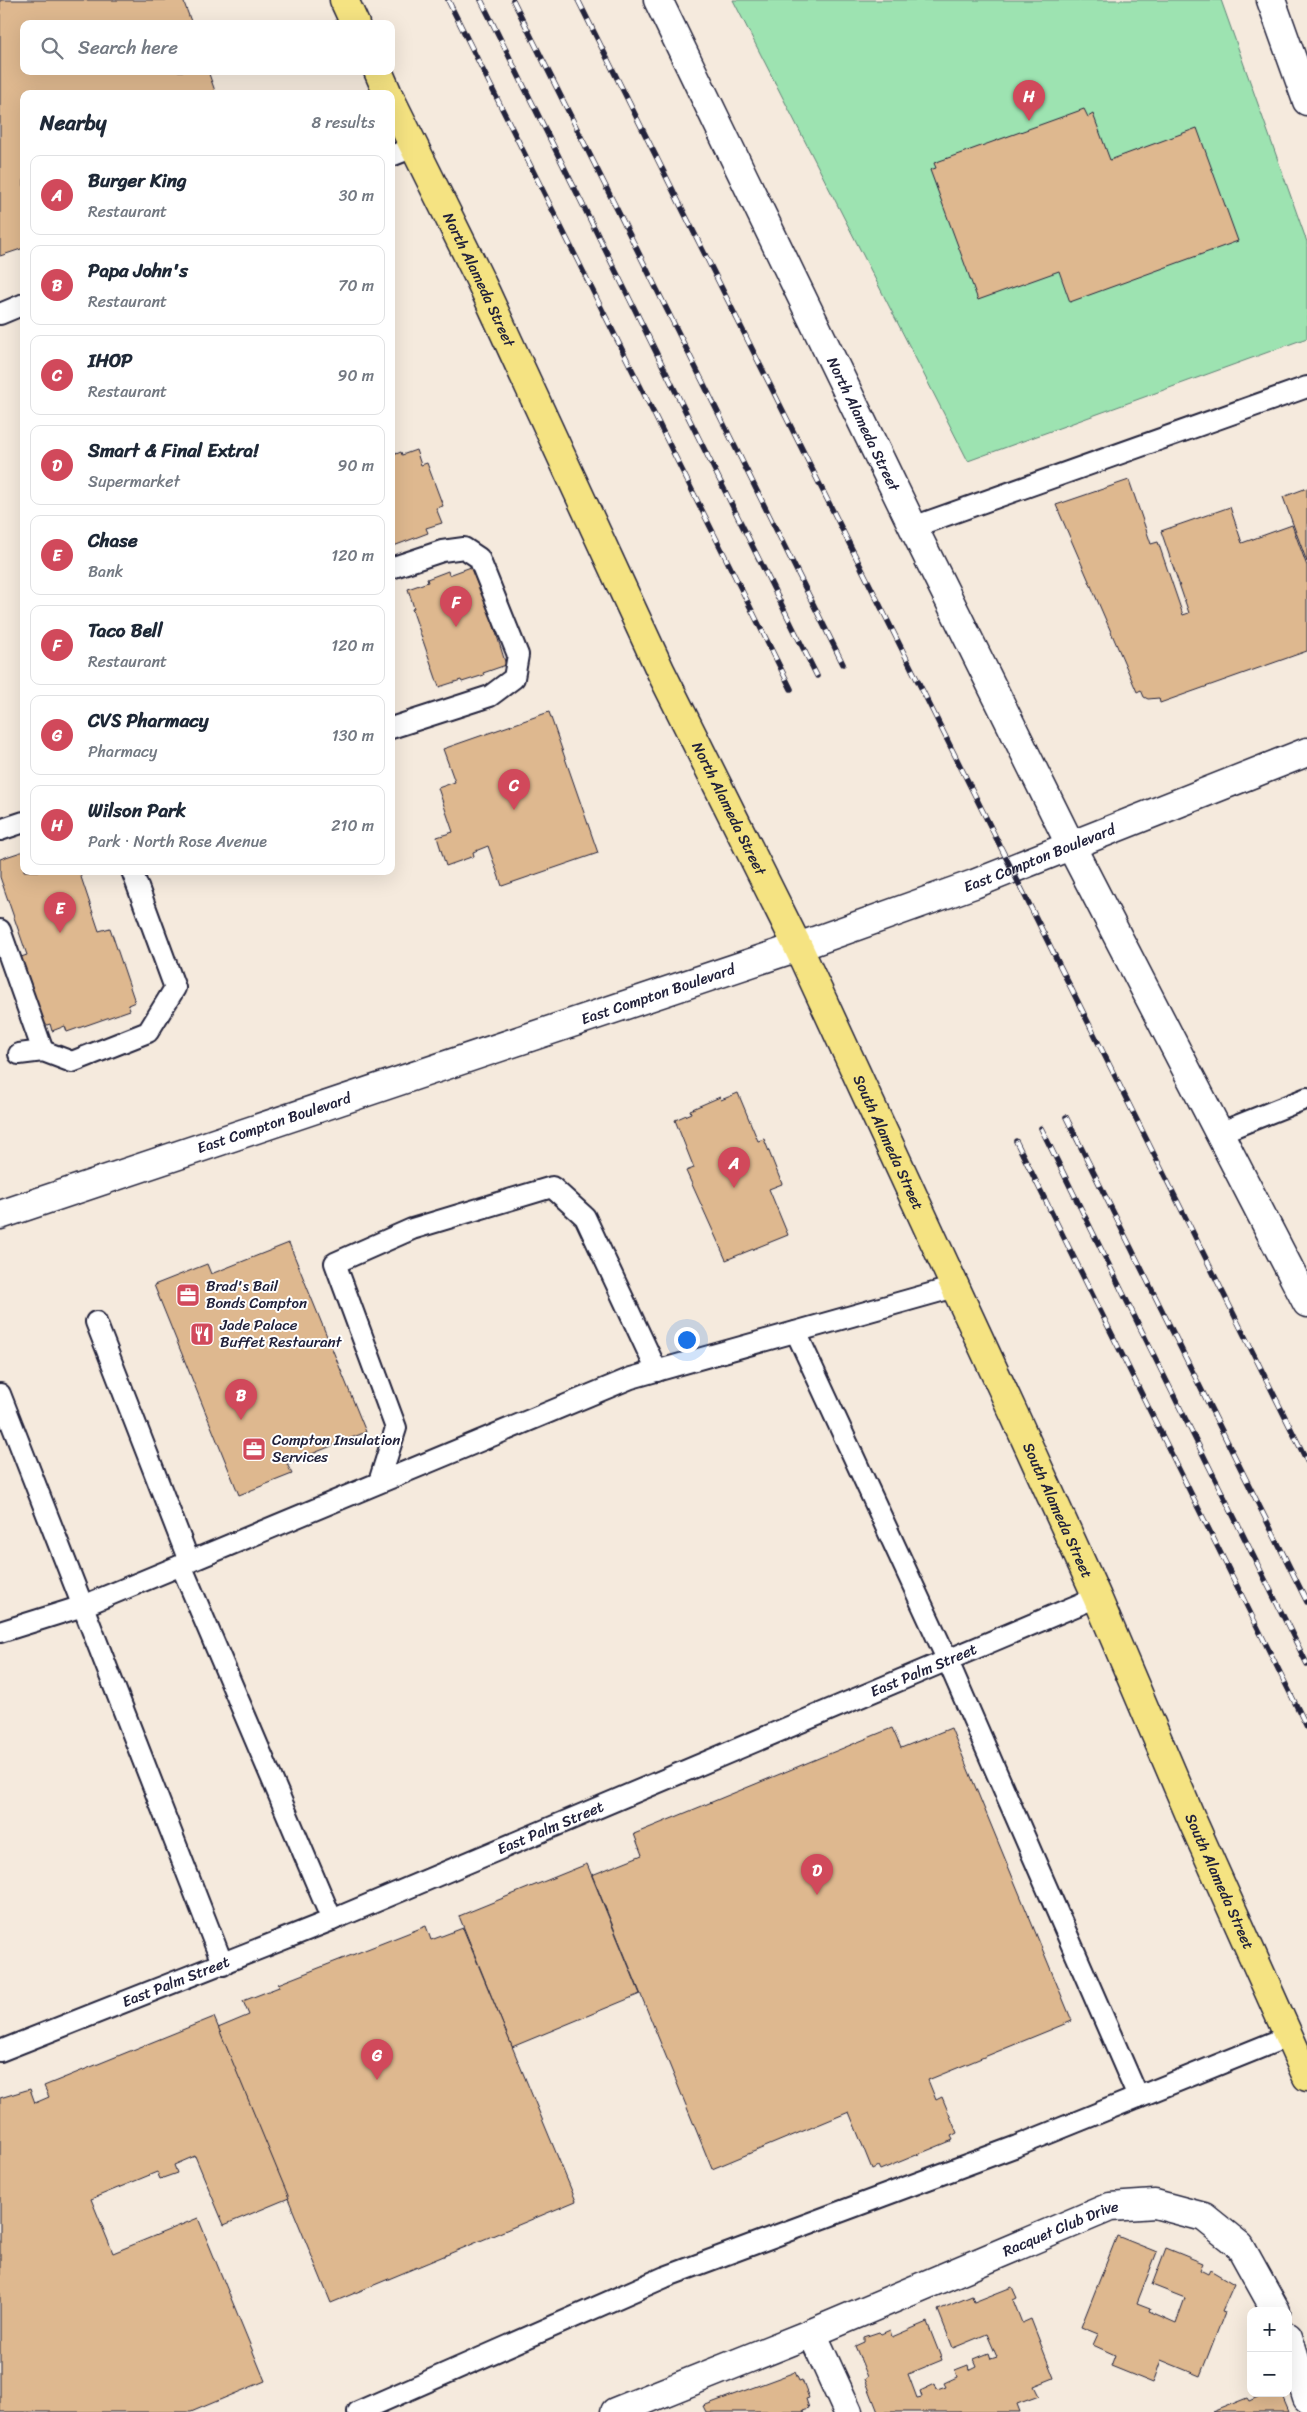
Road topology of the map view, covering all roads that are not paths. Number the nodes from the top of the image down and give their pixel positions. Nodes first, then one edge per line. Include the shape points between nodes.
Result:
1 (344, 0) edge
2 (658, 0) edge
3 (1271, 0) edge
4 (353, 20) edge
5 (380, 75) edge
6 (386, 90) edge
7 (1307, 101) edge
8 (395, 117) edge
9 (403, 152) edge
10 (20, 306) edge
11 (0, 314) edge
12 (1307, 387) edge
13 (913, 527) junction
14 (395, 567) edge
15 (395, 727) edge
16 (1307, 752) edge
17 (20, 823) edge
18 (0, 830) edge
19 (1071, 846) junction
20 (133, 875) edge
21 (0, 930) edge
22 (798, 947) junction
23 (43, 1051) junction
24 (18, 1054) dead end
25 (1307, 1098) edge
26 (1219, 1133) junction
27 (0, 1215) edge
28 (955, 1287) junction
29 (1307, 1303) edge
30 (96, 1322) dead end
31 (796, 1332) junction
32 (657, 1371) junction
33 (0, 1394) edge
34 (379, 1482) junction
35 (185, 1563) junction
36 (1097, 1597) junction
37 (83, 1606) junction
38 (0, 1632) edge
39 (947, 1658) junction
40 (332, 1920) junction
41 (223, 1965) junction
42 (1289, 2036) junction
43 (0, 2051) edge
44 (1307, 2077) edge
45 (1138, 2097) junction
46 (1274, 2307) edge
47 (812, 2333) junction
48 (1292, 2350) edge
49 (1307, 2398) edge
50 (358, 2412) edge
51 (615, 2412) edge
52 (848, 2412) edge

1 - 4 main road
2 - 13 street, North Alameda Street
3 - 7 street
5 - 6 main road
8 - 9 main road, North Alameda Street
9 - 22 main road, North Alameda Street via 480,280 661,672
10 - 11 lane
12 - 13 lane
13 - 19 street, North Alameda Street
14 - 15 lane via 442,551 464,548 479,558 518,656 514,678 490,696
16 - 19 street, East Compton Boulevard
17 - 18 lane
19 - 22 street, East Compton Boulevard
19 - 26 street
20 - 23 lane via 174,988 148,1032 72,1062
21 - 23 lane
22 - 27 street, East Compton Boulevard
22 - 28 main road, South Alameda Street
23 - 24 lane
25 - 26 lane
26 - 29 street
28 - 31 lane
28 - 36 main road, South Alameda Street
30 - 35 lane
31 - 32 lane
31 - 39 lane
32 - 34 lane via 631,1378
32 - 34 lane via 585,1217 552,1187 412,1229 334,1263 396,1428
33 - 37 lane
34 - 35 lane
35 - 37 lane
35 - 40 lane
36 - 39 lane, East Palm Street
36 - 42 main road, South Alameda Street
37 - 38 lane
37 - 41 lane
39 - 40 lane, East Palm Street
39 - 45 lane
40 - 41 lane, East Palm Street
41 - 43 lane, East Palm Street
42 - 44 main road, South Alameda Street
42 - 45 lane
45 - 50 lane via 1017,2146 665,2277
46 - 47 street, Racquet Club Drive via 1240,2246 1204,2218 1156,2204 1110,2207
47 - 51 street, Racquet Club Drive
47 - 52 street
48 - 49 street

